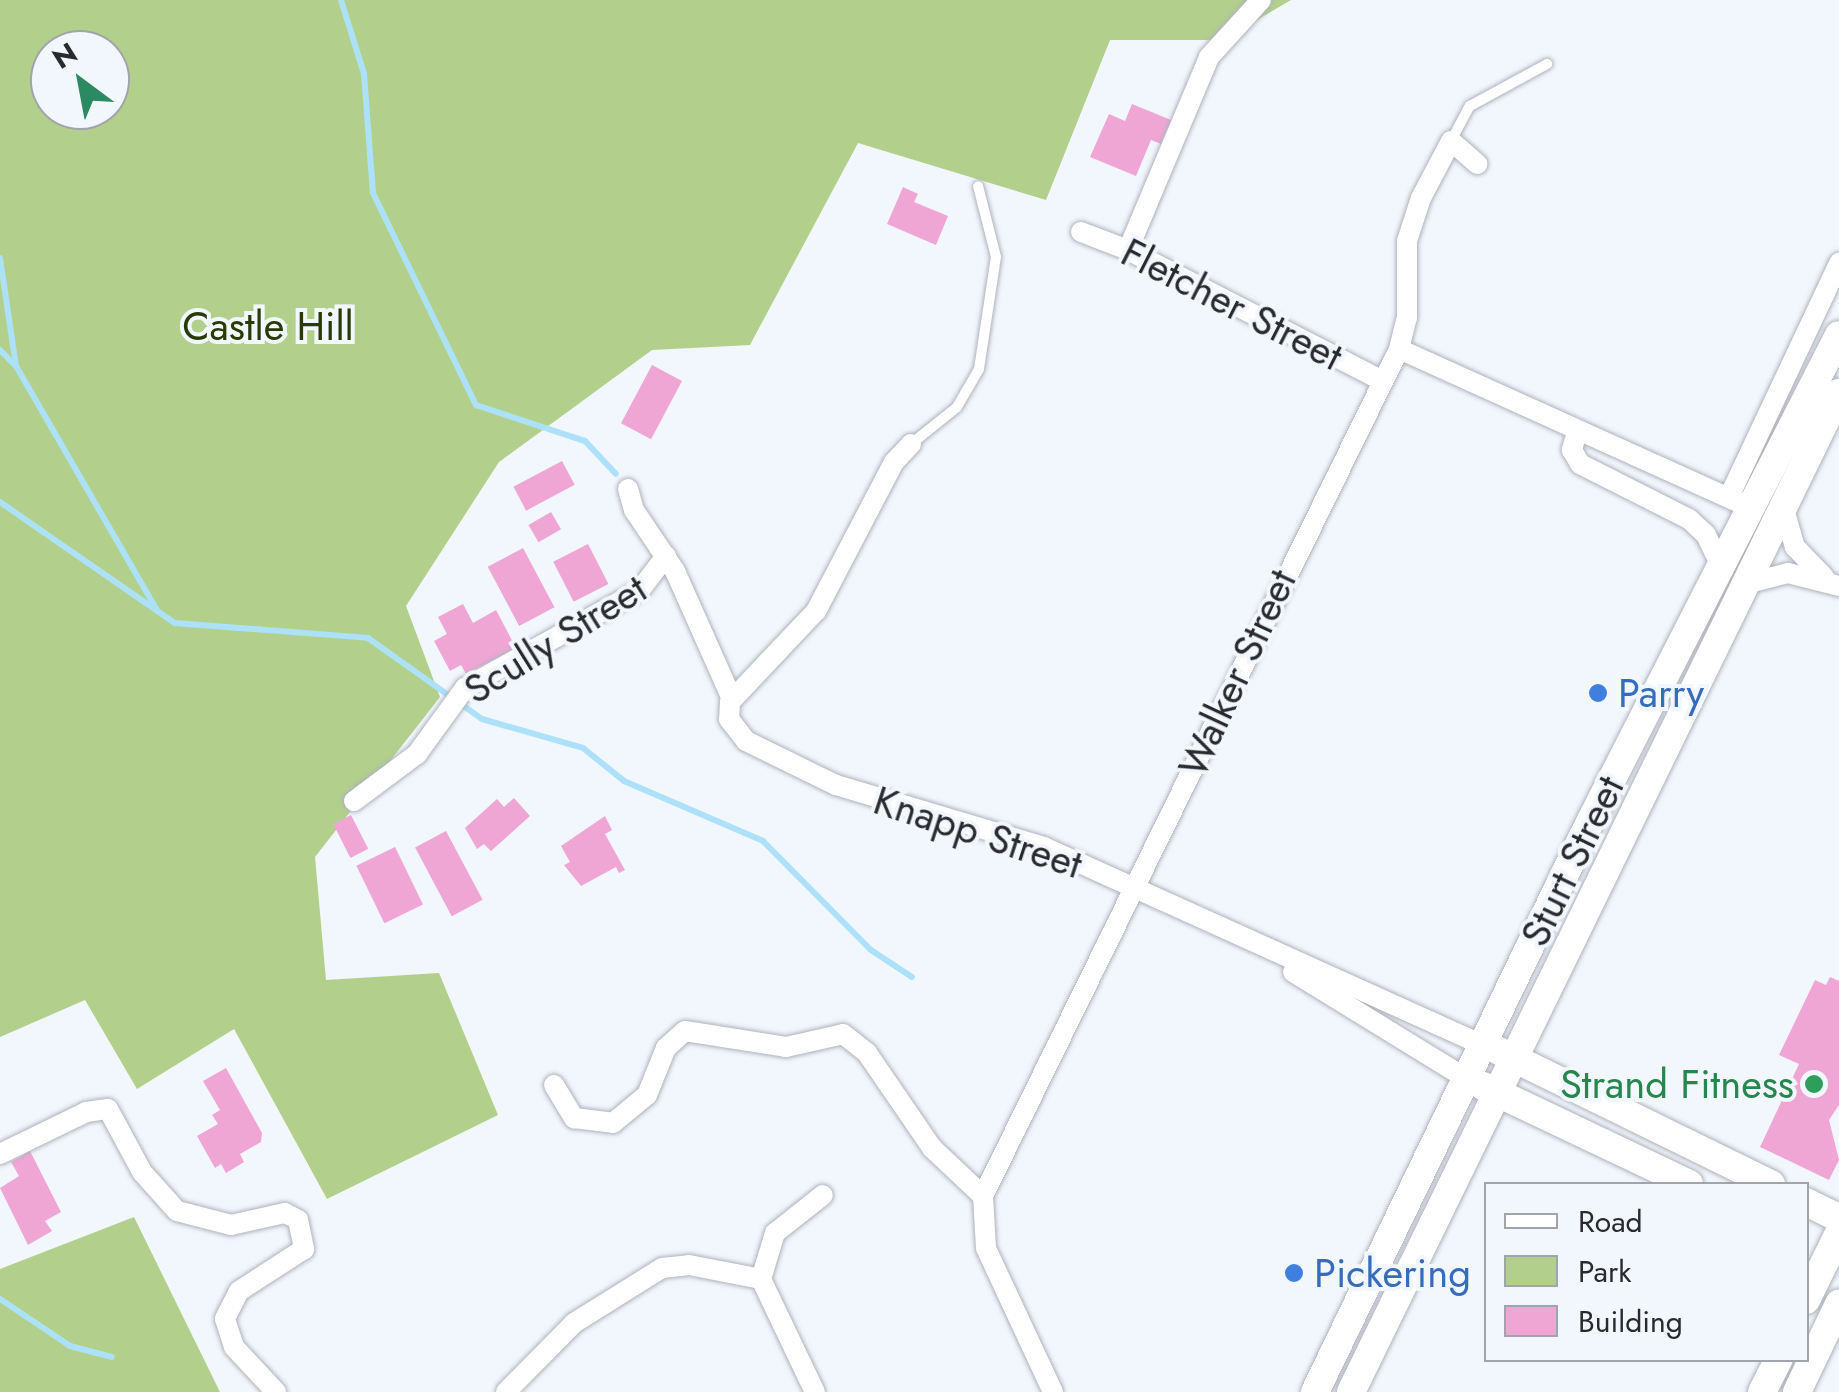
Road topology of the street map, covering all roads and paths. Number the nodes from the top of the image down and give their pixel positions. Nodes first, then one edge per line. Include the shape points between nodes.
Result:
1 (1260, 0) edge
2 (1547, 64) dead end
3 (1451, 140) junction
4 (1478, 164) dead end
5 (978, 186) dead end
6 (1080, 232) dead end
7 (1128, 250) junction
8 (1839, 263) edge
9 (1839, 335) edge
10 (1399, 349) junction
11 (1382, 380) junction
12 (1839, 393) edge
13 (1577, 432) junction
14 (911, 444) joint
15 (628, 489) dead end
16 (1732, 499) junction
17 (1784, 510) junction
18 (1689, 519) junction
19 (666, 556) junction
20 (1734, 577) junction
21 (1834, 584) edge
22 (640, 590) junction
23 (688, 600) junction
24 (1662, 681) junction
25 (1690, 695) junction
26 (732, 699) junction
27 (354, 800) dead end
28 (1131, 888) junction
29 (1255, 944) junction
30 (1416, 1016) junction
31 (1405, 1043) junction
32 (1480, 1044) junction
33 (1512, 1057) junction
34 (1465, 1078) junction
35 (554, 1085) dead end
36 (1574, 1086) junction
37 (1496, 1092) junction
38 (1556, 1121) junction
39 (0, 1154) edge
40 (1685, 1182) edge
41 (1767, 1182) edge
42 (823, 1195) dead end
43 (982, 1196) junction
44 (1809, 1203) edge
45 (1839, 1218) edge
46 (1829, 1246) edge
47 (761, 1279) junction
48 (1809, 1293) edge
49 (1839, 1304) edge
50 (1777, 1362) edge
51 (276, 1392) edge
52 (506, 1392) edge
53 (815, 1392) edge
54 (1053, 1392) edge
55 (1315, 1392) edge
56 (1351, 1392) edge
57 (1762, 1392) edge
58 (1797, 1392) edge

1 - 7 street via 1209,57
2 - 3 lane, Walker Street via 1477,100
3 - 4 street
3 - 10 street, Walker Street via 1409,227 1408,318
5 - 14 lane via 996,258 980,370 957,406
6 - 7 street, Fletcher Street
7 - 11 street, Fletcher Street
8 - 16 street
9 - 16 main road, Sturt Street
10 - 11 street, Walker Street
10 - 13 street, Fletcher Street
11 - 28 street, Walker Street
12 - 17 main road, Sturt Street
13 - 16 street, Fletcher Street
13 - 18 street via 1572,450 1580,464
14 - 26 street via 887,474 816,612
15 - 19 street via 634,510
16 - 18 street
16 - 20 main road, Sturt Street
17 - 20 main road, Sturt Street
17 - 21 street via 1795,547
18 - 20 street
19 - 22 street, Scully Street
19 - 23 street
20 - 21 street via 1788,573
20 - 24 main road, Sturt Street
20 - 25 main road, Sturt Street
22 - 23 street via 662,586
22 - 27 street, Scully Street via 460,693 417,754
23 - 26 street
24 - 25 main road
24 - 32 main road, Sturt Street
25 - 33 main road, Sturt Street
26 - 28 street, Knapp Street via 733,726 783,764 886,802 1028,840
28 - 29 street, Knapp Street
28 - 43 street, Walker Street
29 - 30 street, Knapp Street
29 - 31 street, Knapp Street
30 - 31 street
30 - 32 street, Knapp Street
31 - 34 street, Knapp Street
32 - 33 main road
32 - 34 main road, Sturt Street
33 - 36 main road
33 - 37 main road, Sturt Street
34 - 37 main road
34 - 55 main road, Sturt Street
35 - 43 street via 574,1118 612,1124 647,1094 666,1048 682,1032 786,1047 843,1034 867,1053 932,1148
36 - 38 main road
36 - 41 main road
37 - 38 main road
37 - 56 main road, Sturt Street
38 - 40 main road
39 - 51 street via 86,1112 108,1109 142,1172 177,1212 231,1225 285,1214 298,1220 304,1249 239,1292 225,1319 234,1347
42 - 47 street via 776,1233
43 - 54 street via 986,1248
44 - 45 main road
46 - 48 main road
47 - 52 street via 688,1265 662,1268 574,1323
47 - 53 street
49 - 58 main road
50 - 57 main road

